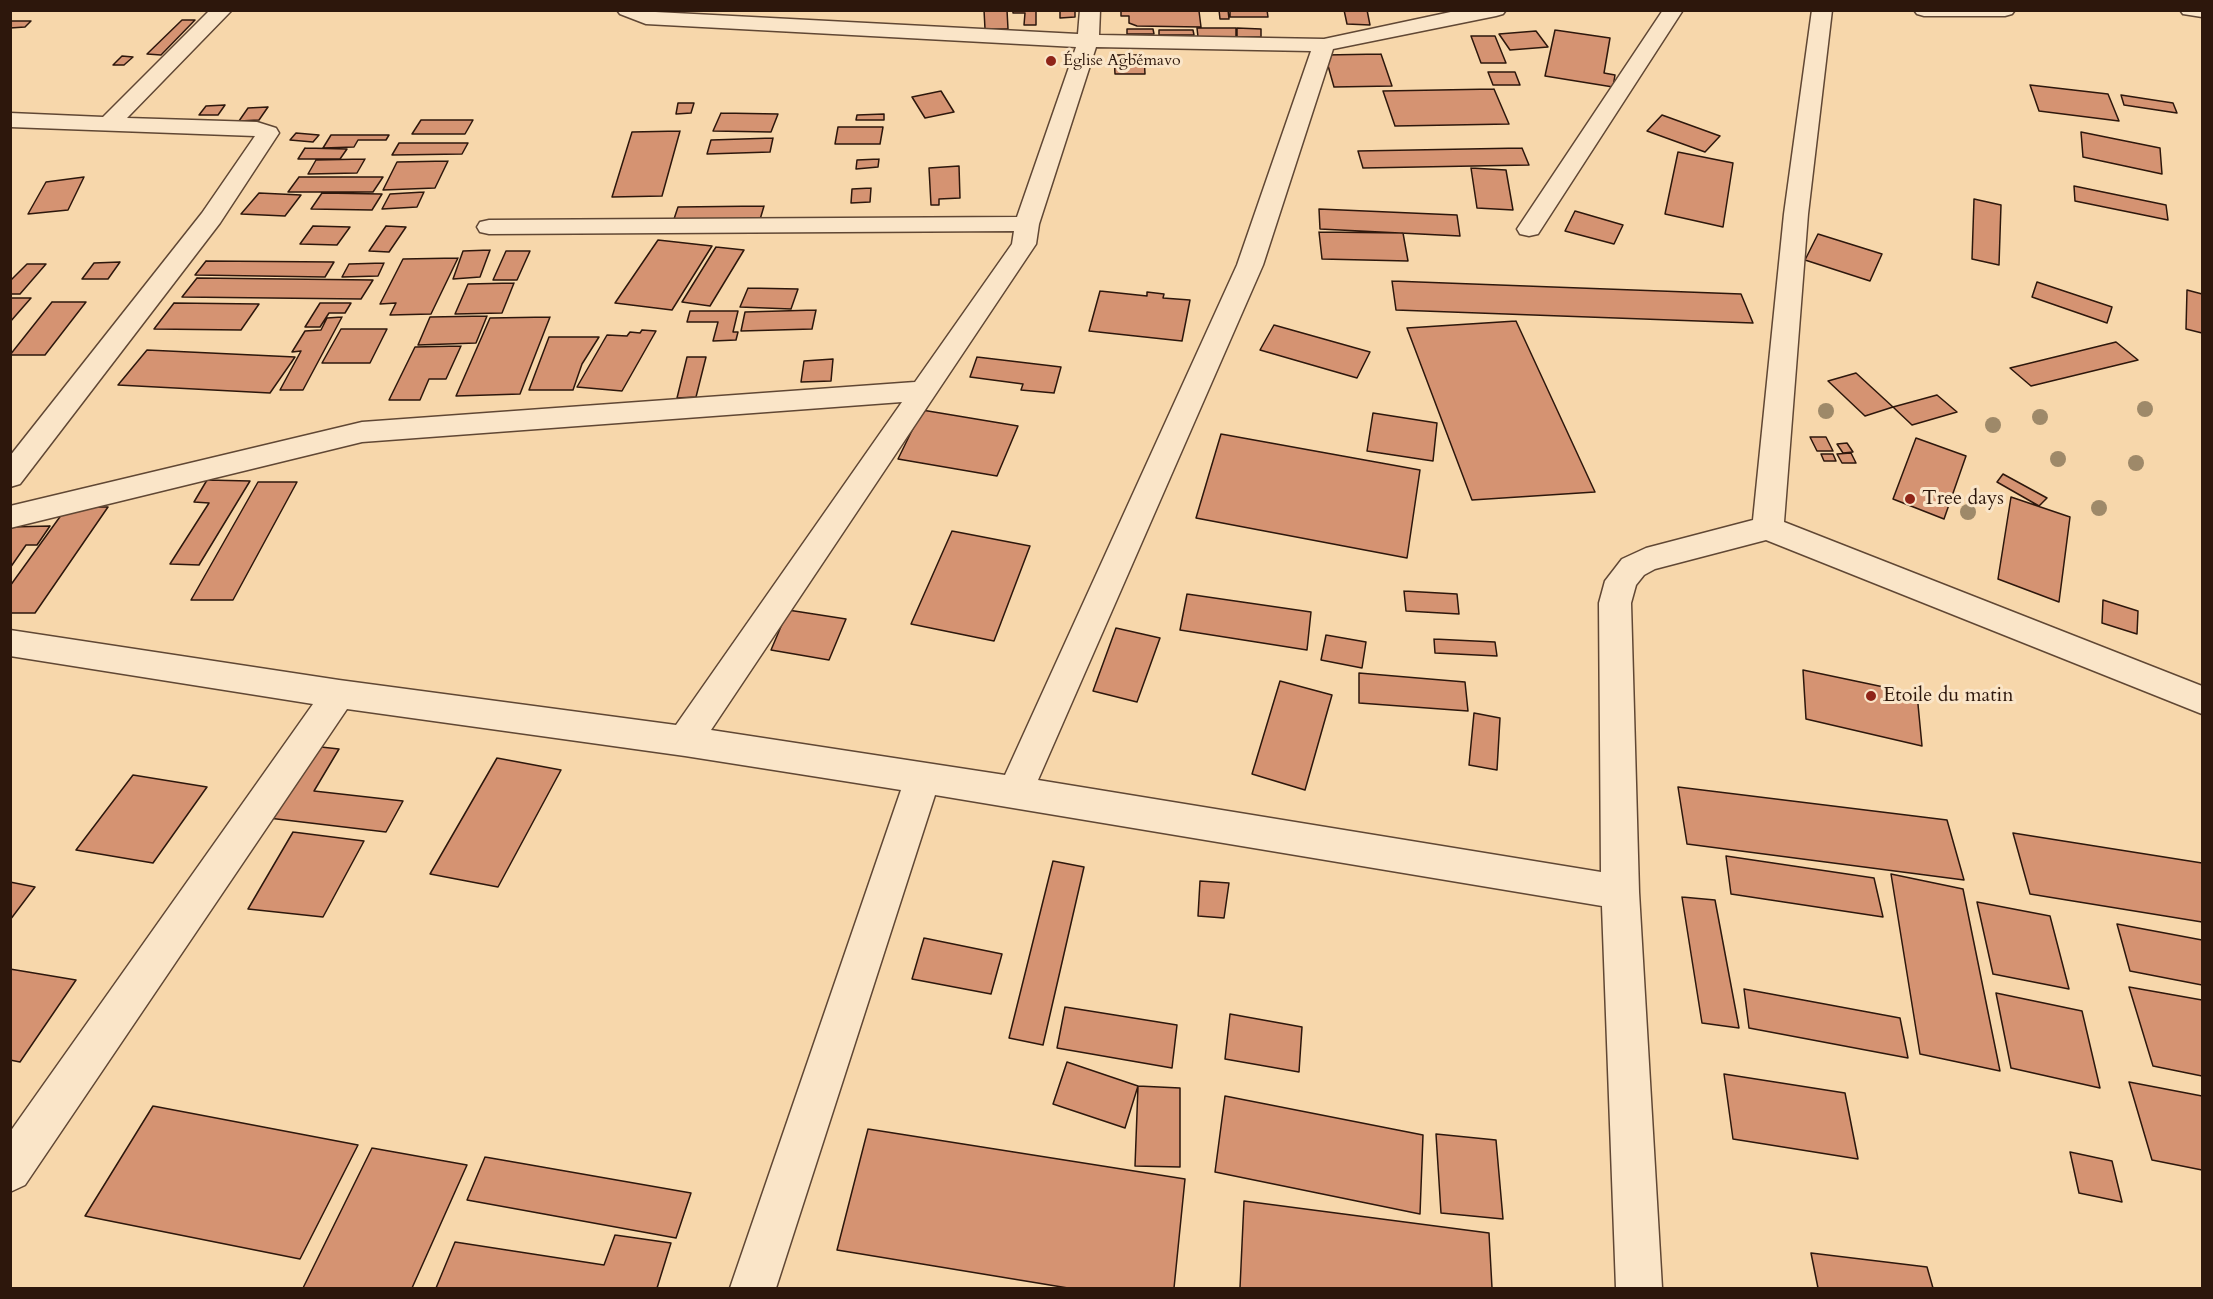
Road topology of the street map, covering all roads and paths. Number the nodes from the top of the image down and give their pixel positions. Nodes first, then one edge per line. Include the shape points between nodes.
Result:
1 (222, 10) edge
2 (627, 10) edge
3 (1090, 10) edge
4 (1496, 10) edge
5 (1673, 10) edge
6 (1822, 10) edge
7 (1924, 10) edge
8 (2006, 10) edge
9 (2190, 10) edge
10 (2202, 11) edge
11 (1088, 41) junction
12 (1324, 45) junction
13 (10, 120) edge
14 (107, 125) junction
15 (1027, 224) junction
16 (489, 227) dead end
17 (1529, 229) dead end
18 (924, 391) junction
19 (10, 477) edge
20 (10, 517) edge
21 (1768, 528) junction
22 (10, 643) edge
23 (339, 694) junction
24 (2202, 700) edge
25 (685, 741) junction
26 (922, 779) junction
27 (1015, 792) junction
28 (1620, 892) junction
29 (10, 1170) edge
30 (753, 1288) edge
31 (1639, 1288) edge

1 - 14 street
2 - 11 street via 646,18
3 - 11 street
4 - 12 street
5 - 17 street
6 - 21 street via 1796,213
7 - 8 street
9 - 10 street
11 - 12 street
11 - 15 street
12 - 27 street via 1250,265
13 - 14 street
14 - 19 street via 257,129 268,134 211,218
15 - 16 street
15 - 18 street via 1024,244
18 - 20 street via 362,432
18 - 25 street
21 - 24 street
21 - 28 street via 1646,560 1633,567 1621,581 1615,603
22 - 23 street
23 - 25 street
23 - 29 street
25 - 26 street
26 - 27 street
26 - 30 street
27 - 28 street
28 - 31 street

